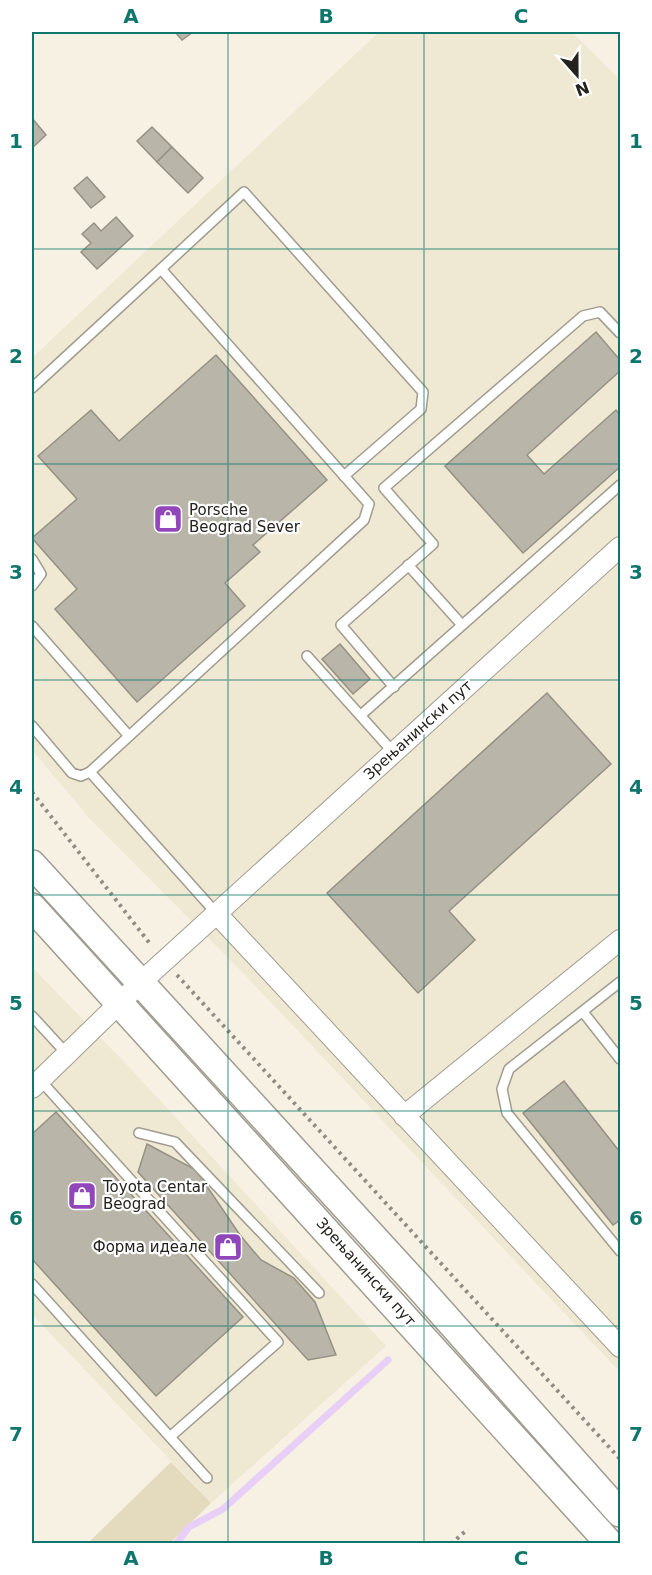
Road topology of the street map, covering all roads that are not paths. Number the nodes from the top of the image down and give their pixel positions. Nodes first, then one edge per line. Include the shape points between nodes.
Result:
1 (161, 269) junction
2 (619, 329) edge
3 (32, 388) edge
4 (344, 476) junction
5 (621, 485) edge
6 (621, 547) edge
7 (32, 559) edge
8 (408, 565) junction
9 (32, 586) edge
10 (462, 625) junction
11 (32, 626) edge
12 (307, 656) dead end
13 (394, 687) junction
14 (361, 715) junction
15 (32, 726) edge
16 (129, 736) junction
17 (393, 752) junction
18 (90, 772) junction
19 (32, 864) edge
20 (32, 907) edge
21 (217, 914) junction
22 (621, 940) edge
23 (140, 983) junction
24 (619, 988) edge
25 (120, 1002) junction
26 (583, 1012) junction
27 (32, 1016) edge
28 (66, 1053) junction
29 (621, 1059) edge
30 (36, 1084) edge
31 (404, 1116) junction
32 (139, 1132) dead end
33 (621, 1251) edge
34 (32, 1284) edge
35 (319, 1293) dead end
36 (621, 1347) edge
37 (171, 1436) junction
38 (207, 1478) dead end
39 (621, 1513) edge
40 (610, 1544) edge

1 - 3 lane
1 - 4 lane
1 - 4 lane via 244,192 423,392 421,409
2 - 8 lane via 600,312 583,316 384,488 433,544
4 - 16 lane via 369,504 364,520
5 - 10 lane
6 - 17 street, Зрењанински пут
7 - 9 lane via 41,574
8 - 10 lane
8 - 13 lane via 341,625
10 - 13 lane
11 - 16 lane
12 - 14 lane
13 - 14 lane
14 - 17 lane
15 - 18 lane via 72,773 81,776
16 - 18 lane
17 - 21 street, Зрењанински пут
18 - 21 lane
19 - 23 main road, Зрењанински пут
20 - 25 main road, Зрењанински пут
21 - 23 street, Зрењанински пут
21 - 31 street
22 - 31 street
23 - 25 street, Зрењанински пут
23 - 39 main road, Зрењанински пут
24 - 26 lane
25 - 28 street
25 - 40 main road, Зрењанински пут
26 - 29 lane
26 - 33 lane via 509,1070 502,1089 507,1113
27 - 28 lane
28 - 30 street
30 - 37 lane via 278,1342
31 - 36 street
32 - 35 lane via 175,1142
34 - 37 lane
37 - 38 lane

